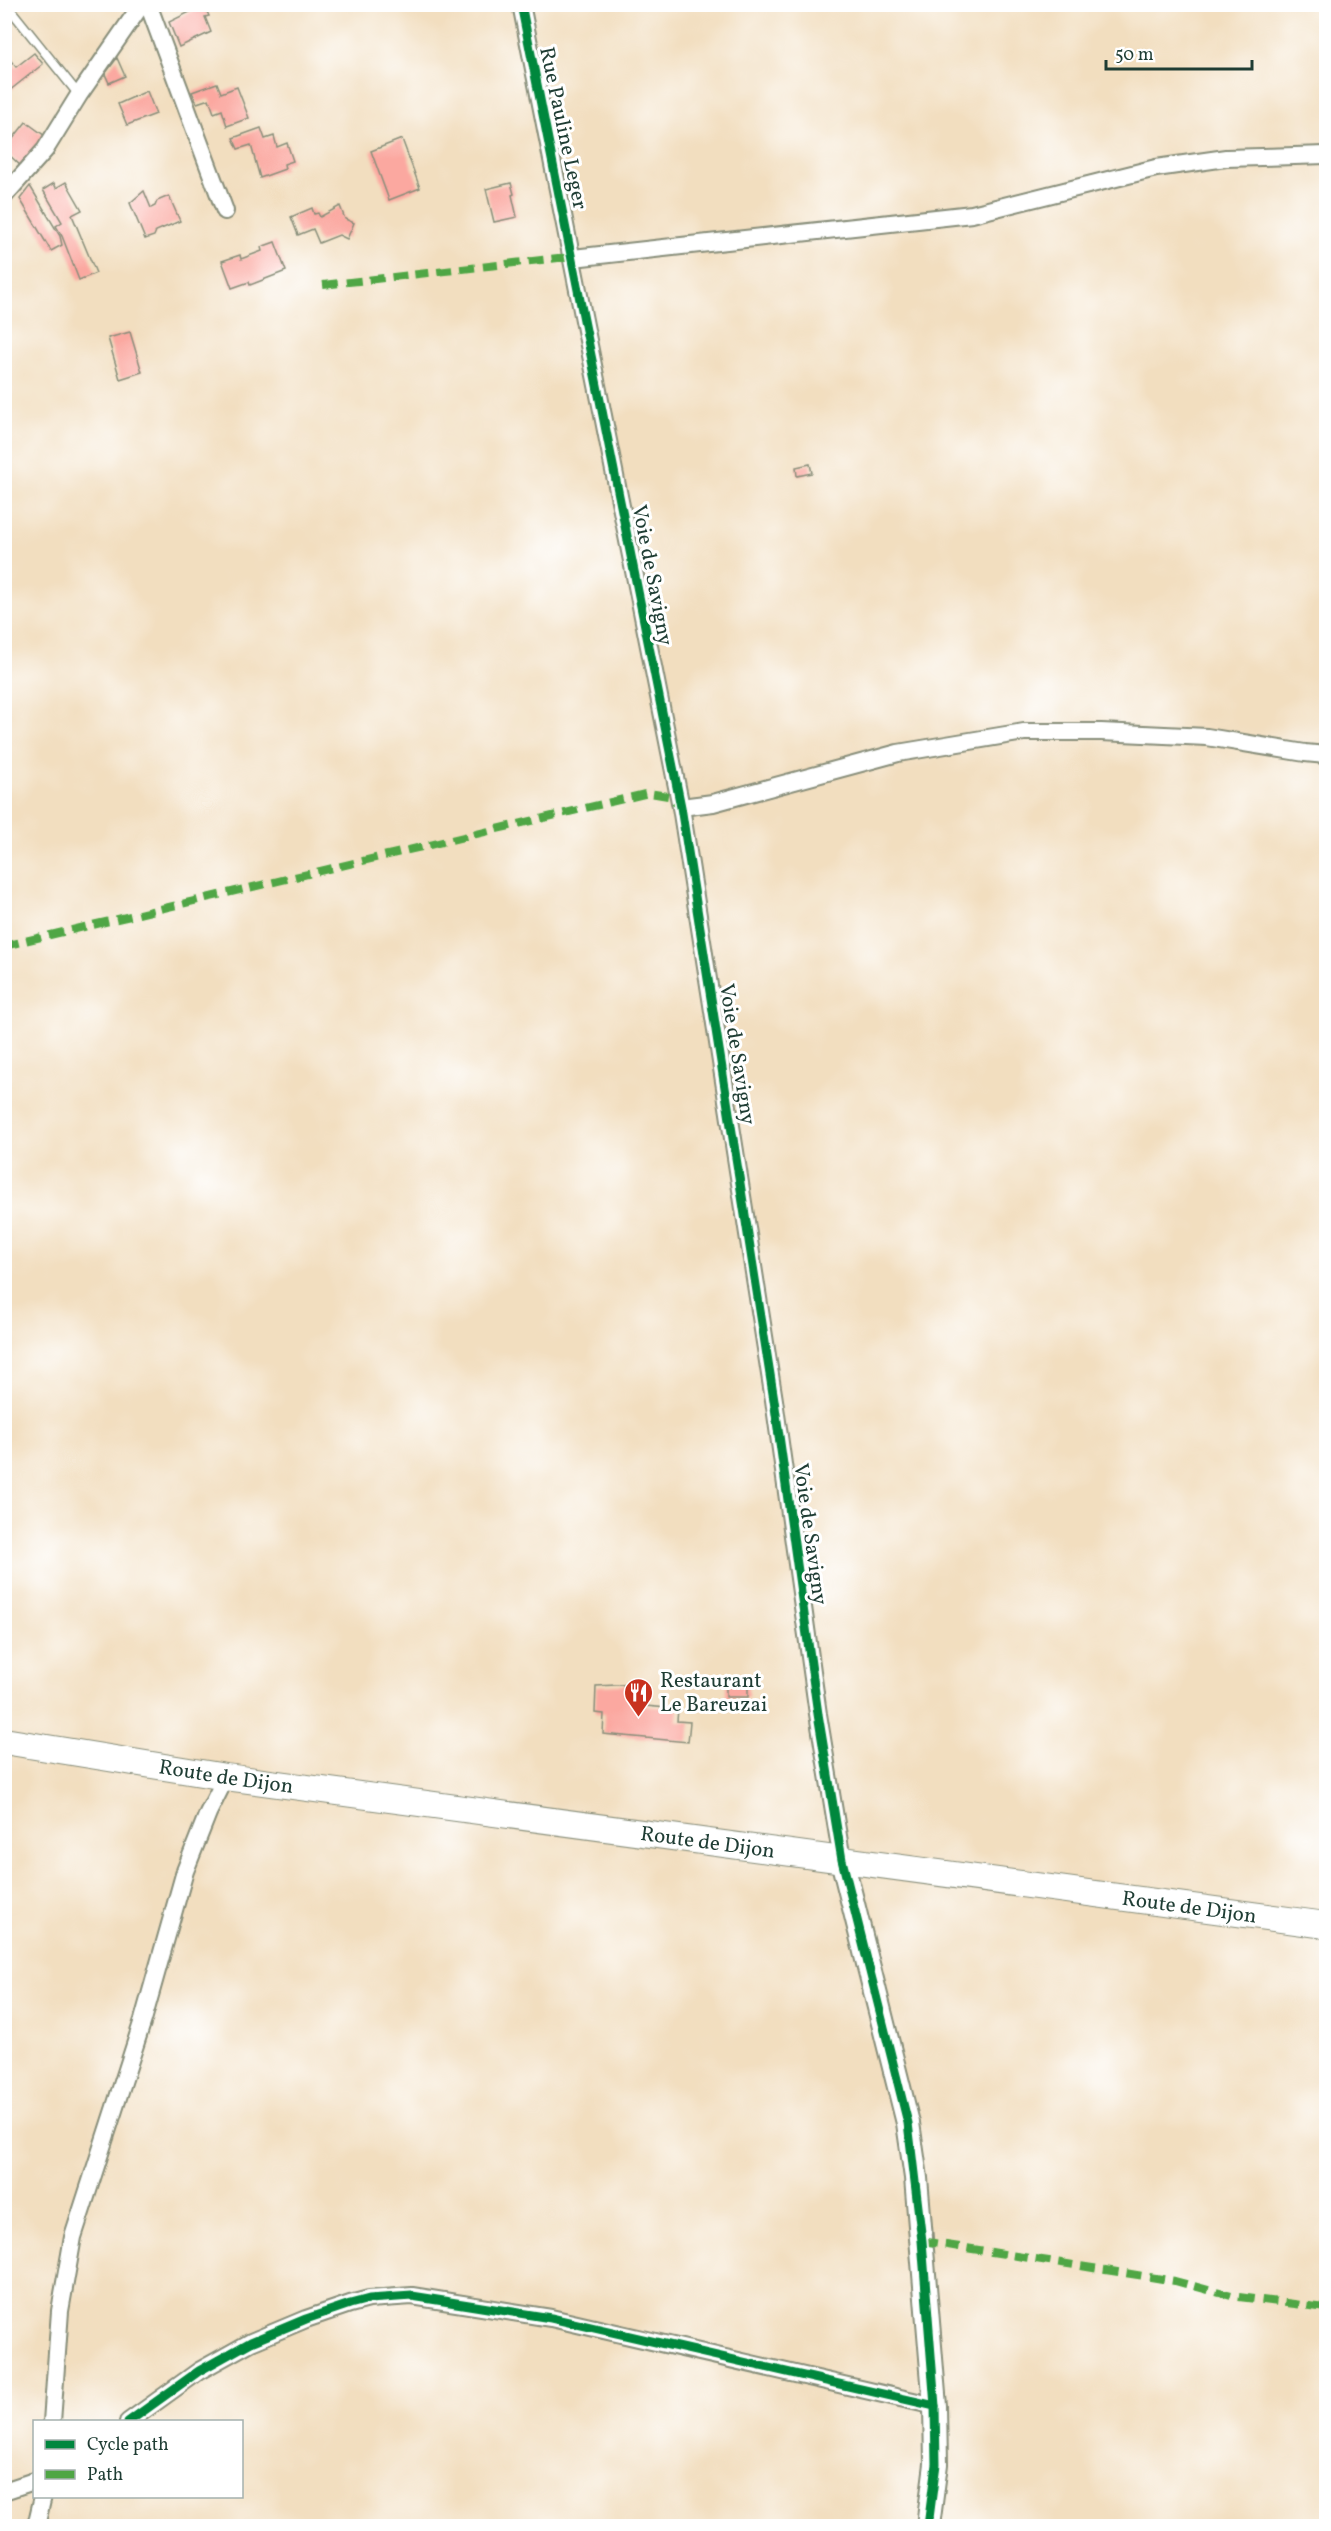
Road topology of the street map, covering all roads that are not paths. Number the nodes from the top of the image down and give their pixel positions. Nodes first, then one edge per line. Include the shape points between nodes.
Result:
1 (6, 4) edge
2 (142, 4) edge
3 (148, 4) edge
4 (521, 4) edge
5 (79, 95) junction
6 (1326, 155) edge
7 (8, 186) edge
8 (225, 211) dead end
9 (573, 258) junction
10 (1326, 755) edge
11 (681, 807) junction
12 (4, 1741) edge
13 (226, 1777) junction
14 (842, 1860) junction
15 (1326, 1924) edge
16 (936, 2406) junction
17 (52, 2420) edge
18 (129, 2420) edge
19 (33, 2481) edge
20 (4, 2491) edge
21 (43, 2498) edge
22 (36, 2526) edge
23 (928, 2526) edge

1 - 5 lane
2 - 5 street
3 - 8 street
4 - 9 street, Rue Pauline Leger
5 - 7 street via 45,150
6 - 9 street via 1226,158 1156,168 972,214
9 - 11 street, Voie de Savigny
10 - 11 street via 1207,737 1024,732 898,753 712,803
11 - 14 street, Voie de Savigny
12 - 13 main road, Route de Dijon
13 - 14 main road, Route de Dijon
13 - 17 street via 185,1871 143,2020 73,2237 60,2311
14 - 15 main road, Route de Dijon
14 - 16 street via 908,2123
16 - 18 street via 551,2318 412,2296 350,2304 251,2342 199,2371
16 - 23 street via 936,2464
19 - 20 street
21 - 22 street

